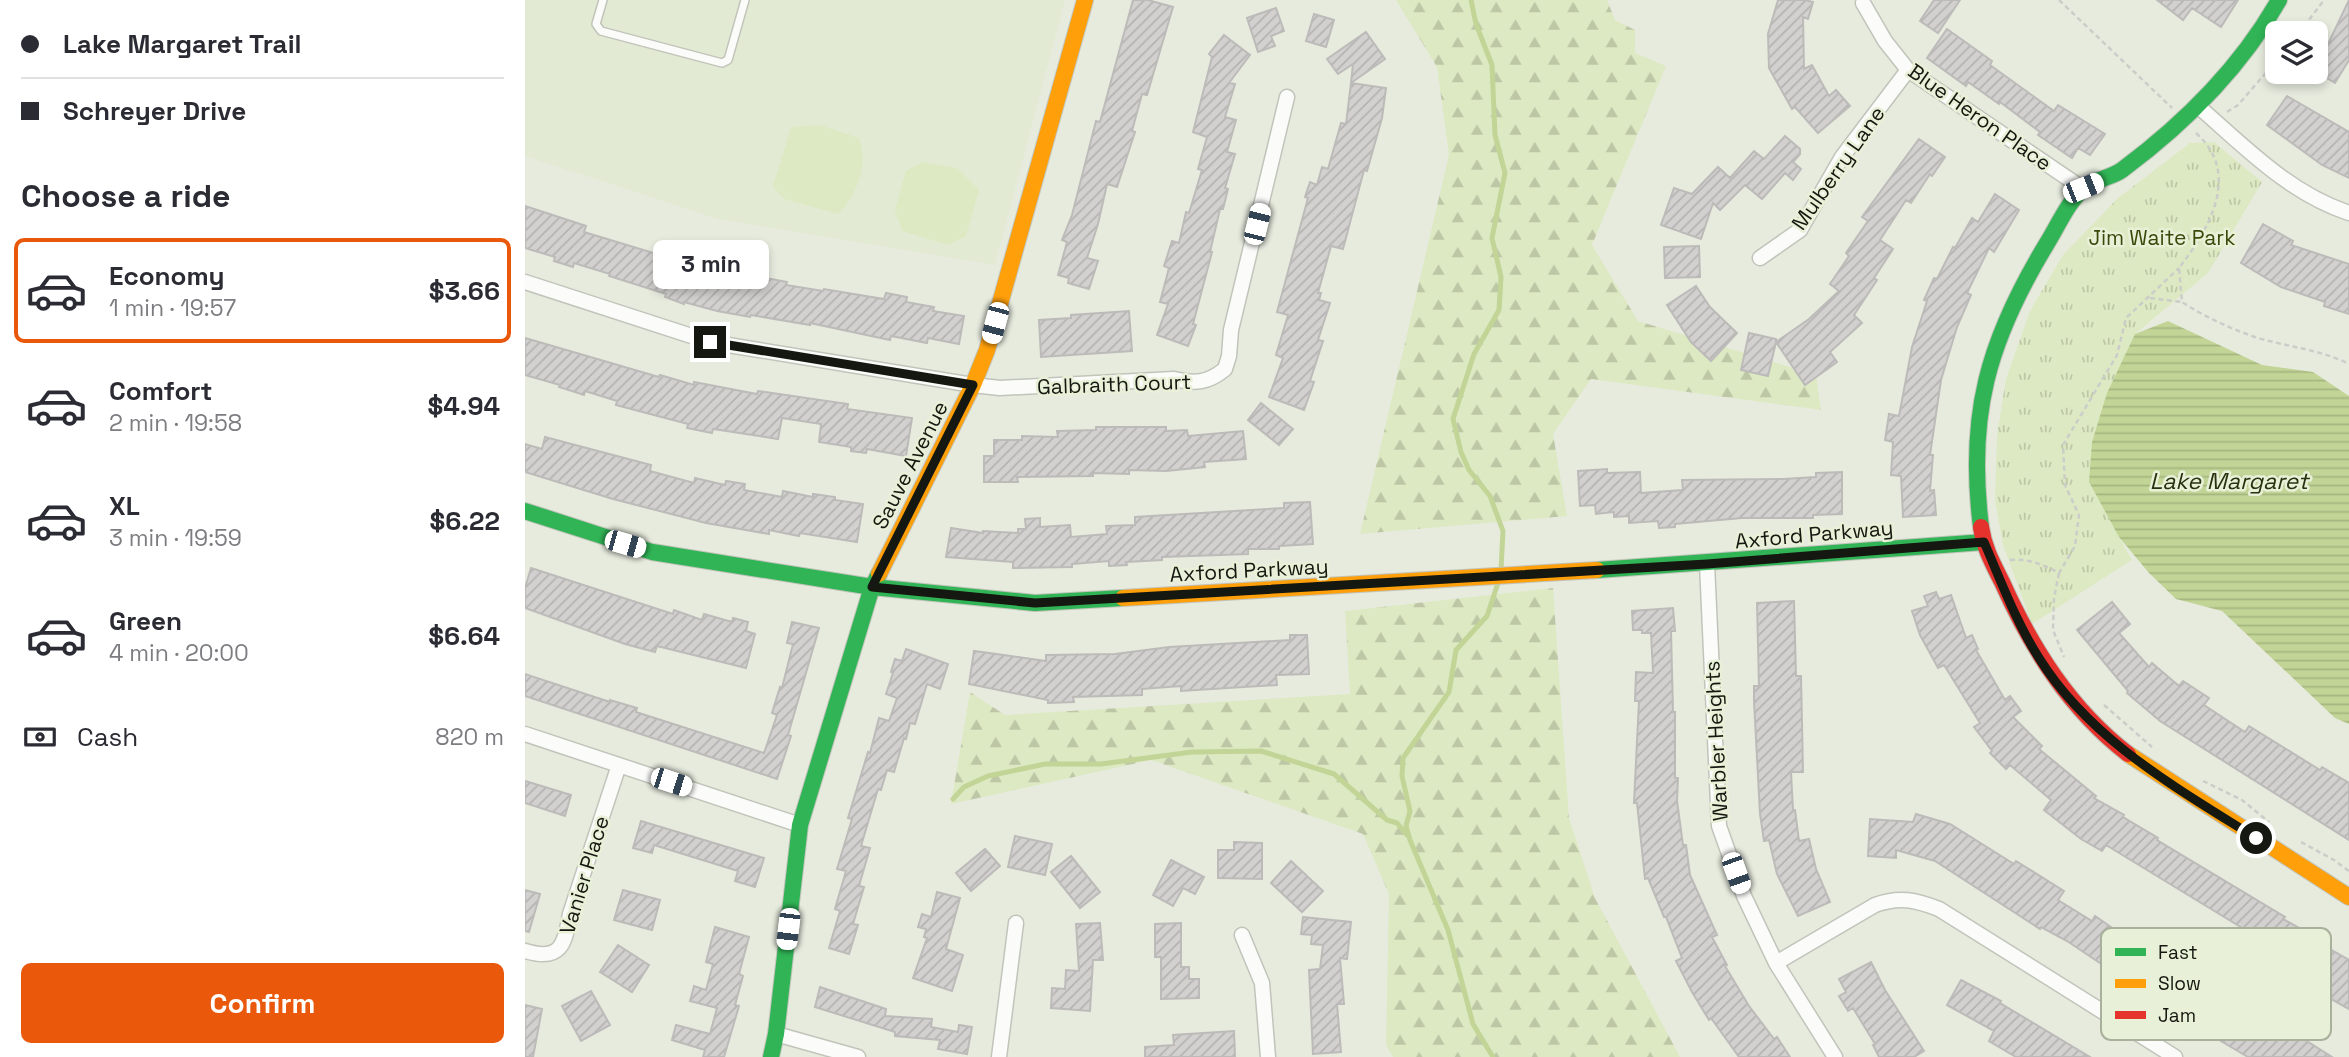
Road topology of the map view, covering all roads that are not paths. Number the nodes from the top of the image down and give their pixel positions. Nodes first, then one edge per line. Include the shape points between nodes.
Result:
1 (603, 0) edge
2 (745, 0) edge
3 (1085, 0) edge
4 (2279, 0) edge
5 (1863, 3) dead end
6 (1907, 70) junction
7 (1287, 97) dead end
8 (2199, 107) junction
9 (2083, 188) junction
10 (2349, 213) edge
11 (1760, 258) dead end
12 (525, 282) edge
13 (973, 385) junction
14 (525, 511) edge
15 (1984, 542) junction
16 (1707, 564) junction
17 (872, 587) junction
18 (525, 733) edge
19 (619, 765) junction
20 (800, 825) junction
21 (2349, 897) edge
22 (1016, 923) dead end
23 (1242, 935) dead end
24 (525, 951) edge
25 (1776, 963) junction
26 (2101, 1011) edge
27 (776, 1034) junction
28 (2148, 1040) edge
29 (771, 1057) edge
30 (858, 1057) edge
31 (999, 1057) edge
32 (1268, 1057) edge
33 (1835, 1057) edge
34 (2175, 1057) edge

1 - 2 lane via 596,24 601,31 722,63 728,60
3 - 13 street, Sauve Avenue via 988,350
4 - 8 street
5 - 6 street, Blue Heron Place
6 - 9 street, Blue Heron Place
6 - 11 street, Mulberry Lane via 1842,157 1800,230
7 - 13 street, Galbraith Court via 1225,369 1196,383 1174,379 1000,388
8 - 9 street via 2115,175
8 - 10 street via 2305,195
9 - 15 street via 2019,287 1986,369 1976,454
12 - 13 street via 710,342
13 - 17 street, Sauve Avenue
14 - 17 street, Axford Parkway via 652,552
15 - 16 street, Axford Parkway
15 - 21 street via 2040,660 2109,739
16 - 17 street, Axford Parkway via 1035,603
16 - 25 street, Warbler Heights via 1719,826 1744,896
17 - 20 street, Sauve Avenue
18 - 19 street
19 - 20 street
19 - 24 street, Vanier Place via 562,946 553,954
20 - 27 street, Sauve Avenue
22 - 31 street
23 - 32 street via 1262,983
25 - 26 street via 1875,905 1898,899 1922,902
25 - 33 street, Warbler Heights
27 - 29 street, Sauve Avenue
27 - 30 street
28 - 34 street

